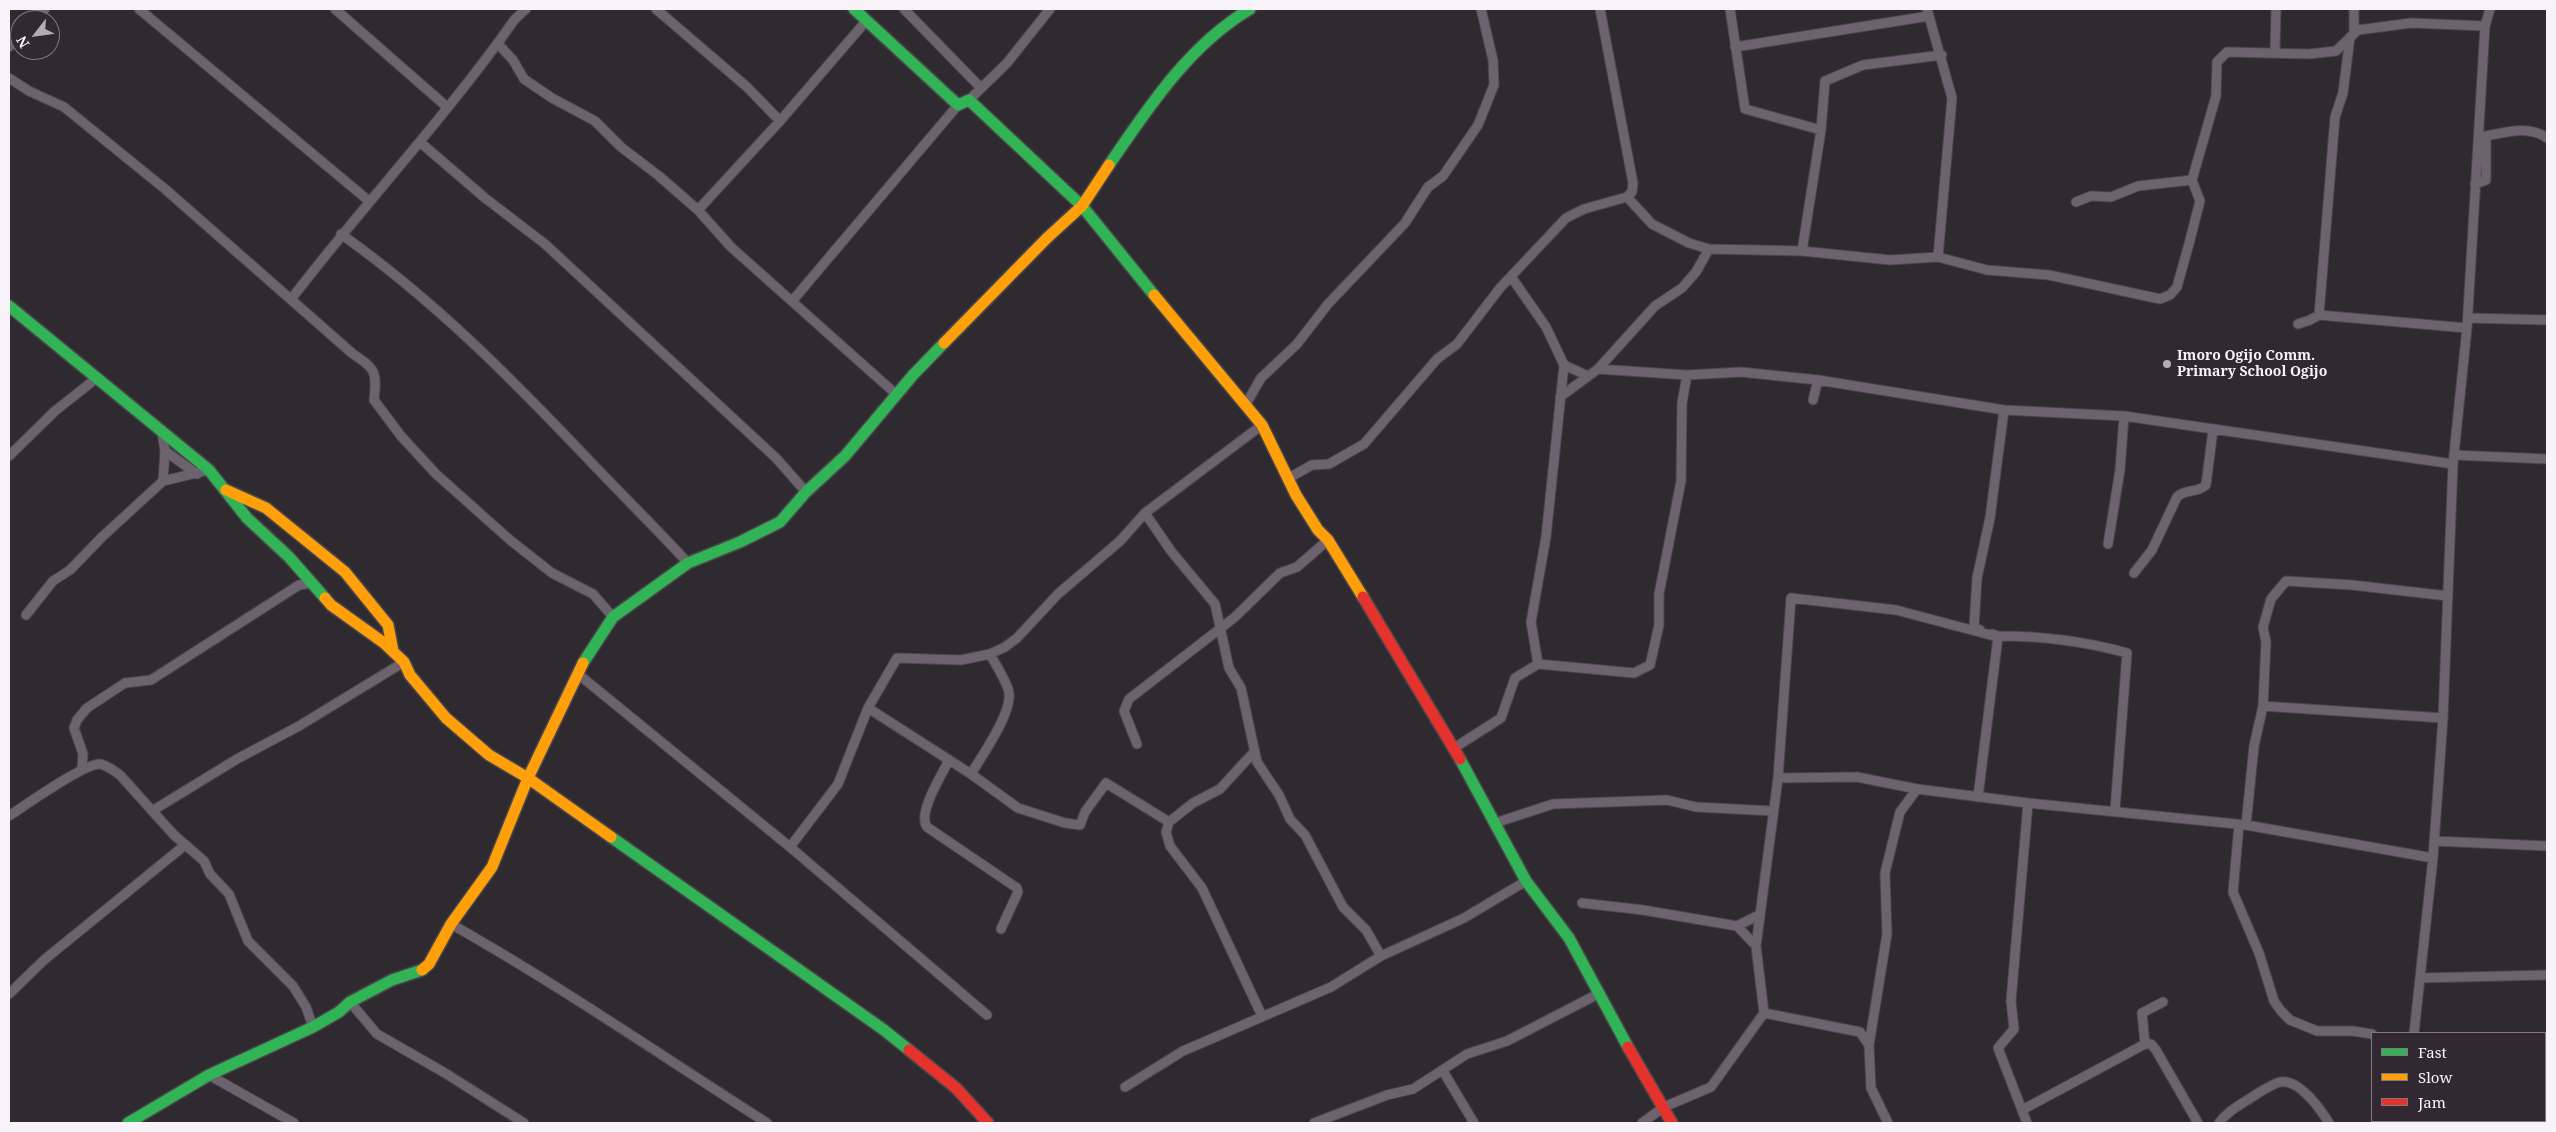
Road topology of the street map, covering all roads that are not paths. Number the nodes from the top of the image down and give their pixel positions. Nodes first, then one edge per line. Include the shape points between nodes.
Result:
1 (139, 9) edge
2 (350, 9) edge
3 (526, 9) edge
4 (656, 9) edge
5 (854, 9) edge
6 (904, 9) edge
7 (1050, 9) edge
8 (1250, 9) edge
9 (1481, 9) edge
10 (1600, 9) edge
11 (1730, 9) edge
12 (2276, 9) edge
13 (2354, 9) edge
14 (2490, 9) edge
15 (339, 12) edge
16 (1928, 12) edge
17 (868, 20) junction
18 (2485, 26) junction
19 (2352, 34) junction
20 (498, 44) junction
21 (1735, 47) junction
22 (2275, 51) junction
23 (1942, 55) junction
24 (9, 78) edge
25 (981, 88) junction
26 (963, 102) junction
27 (447, 107) junction
28 (780, 121) junction
29 (1821, 130) junction
30 (2547, 138) edge
31 (421, 143) junction
32 (2192, 180) junction
33 (2475, 184) junction
34 (1627, 197) junction
35 (369, 201) junction
36 (2076, 202) dead end
37 (1082, 206) junction
38 (698, 210) junction
39 (341, 234) junction
40 (1709, 249) junction
41 (1802, 251) junction
42 (1938, 257) junction
43 (1512, 278) junction
44 (292, 298) junction
45 (793, 300) junction
46 (9, 306) edge
47 (2318, 315) junction
48 (2468, 318) junction
49 (2547, 320) edge
50 (2298, 324) dead end
51 (2467, 328) junction
52 (1564, 365) junction
53 (1598, 369) junction
54 (1687, 374) junction
55 (1588, 376) junction
56 (98, 377) junction
57 (1818, 380) junction
58 (897, 395) junction
59 (1560, 397) junction
60 (1813, 400) dead end
61 (1246, 404) junction
62 (2004, 410) junction
63 (2124, 416) junction
64 (1262, 425) junction
65 (2213, 430) junction
66 (162, 432) junction
67 (165, 451) junction
68 (2454, 455) junction
69 (9, 456) edge
70 (2547, 460) edge
71 (2453, 464) junction
72 (209, 470) junction
73 (197, 474) junction
74 (1286, 480) junction
75 (163, 481) junction
76 (224, 488) junction
77 (806, 492) junction
78 (1145, 514) junction
79 (1328, 540) junction
80 (2108, 544) dead end
81 (688, 563) junction
82 (2134, 573) dead end
83 (300, 579) junction
84 (2448, 596) junction
85 (26, 615) dead end
86 (613, 617) junction
87 (1220, 629) junction
88 (393, 651) junction
89 (990, 654) junction
90 (404, 662) junction
91 (1538, 664) junction
92 (578, 674) junction
93 (2263, 706) junction
94 (868, 708) junction
95 (2443, 718) junction
96 (1137, 744) dead end
97 (1454, 748) junction
98 (1254, 752) junction
99 (949, 760) junction
100 (82, 768) junction
101 (971, 774) junction
102 (528, 778) junction
103 (1778, 778) junction
104 (1917, 789) junction
105 (1978, 797) junction
106 (2028, 803) junction
107 (2115, 810) junction
108 (152, 811) junction
109 (1773, 811) junction
110 (9, 816) edge
111 (1169, 822) junction
112 (1495, 823) junction
113 (2242, 825) junction
114 (2434, 841) junction
115 (186, 845) junction
116 (2547, 846) edge
117 (790, 847) junction
118 (2432, 858) junction
119 (1526, 881) junction
120 (1582, 903) dead end
121 (1759, 915) junction
122 (451, 924) junction
123 (1738, 926) junction
124 (1001, 929) dead end
125 (1756, 946) junction
126 (1381, 956) junction
127 (2547, 975) edge
128 (2420, 978) junction
129 (9, 994) edge
130 (1598, 994) junction
131 (350, 1002) junction
132 (2163, 1002) dead end
133 (1764, 1013) junction
134 (987, 1014) dead end
135 (1262, 1016) junction
136 (313, 1027) junction
137 (2414, 1032) edge
138 (2371, 1034) edge
139 (2144, 1044) junction
140 (1869, 1045) junction
141 (1443, 1071) junction
142 (209, 1075) junction
143 (1125, 1087) dead end
144 (1664, 1107) junction
145 (2022, 1110) junction
146 (128, 1123) edge
147 (294, 1123) edge
148 (524, 1123) edge
149 (767, 1123) edge
150 (988, 1123) edge
151 (1314, 1123) edge
152 (1474, 1123) edge
153 (1642, 1123) edge
154 (1672, 1123) edge
155 (1888, 1123) edge
156 (2027, 1123) edge
157 (2198, 1123) edge
158 (2220, 1123) edge
159 (2329, 1123) edge

1 - 35 street
2 - 15 street
3 - 20 street
4 - 28 street via 747,87
5 - 17 street
6 - 25 street
7 - 25 street via 1007,63
8 - 37 street via 1198,51 1153,101
9 - 61 street via 1493,60 1494,85 1478,125 1443,176 1428,187 1405,224 1328,304 1297,344 1261,378
10 - 34 street via 1633,183 1632,192
11 - 21 street
12 - 22 street
13 - 19 street
14 - 18 street
15 - 27 street
16 - 21 street
16 - 23 street
17 - 26 street
17 - 28 street
18 - 19 street via 2411,23
18 - 33 street
19 - 22 street via 2336,51 2309,54
19 - 47 street via 2333,140
20 - 27 street
20 - 38 street via 524,79 594,121
21 - 29 street via 1745,109
22 - 32 street via 2227,52 2217,62 2216,96
23 - 29 street via 1863,65 1825,81
23 - 42 street via 1952,98
24 - 44 street via 64,107
25 - 26 street
26 - 37 street
26 - 45 street
27 - 31 street
28 - 38 street
29 - 41 street
30 - 33 street via 2538,131 2525,129 2486,136 2486,180
31 - 35 street
31 - 77 street via 545,244 776,458
32 - 36 street via 2138,186 2111,196 2091,196
32 - 42 street via 2200,201 2190,240 2177,287 2160,299 2049,275 1987,270
33 - 48 street
34 - 40 street via 1652,224
34 - 43 street via 1584,209 1566,218
35 - 39 street
37 - 58 street via 1033,252
37 - 61 street via 1207,361
38 - 45 street via 731,247
39 - 44 street
39 - 81 street via 401,278 458,328
40 - 41 street
40 - 53 street via 1682,288 1656,306
41 - 42 street via 1890,260
43 - 52 street via 1546,328
43 - 74 street via 1457,344 1437,359 1364,444 1329,464 1312,465
44 - 86 street via 353,354 372,366 376,379 374,400 436,474 552,574 593,594
45 - 58 street
46 - 56 street
47 - 50 street
47 - 51 street
48 - 49 street
48 - 51 street
51 - 68 street
52 - 55 street
52 - 59 street
53 - 54 street
53 - 55 street
54 - 57 street via 1741,372
54 - 91 street via 1682,403 1681,481 1659,594 1659,625 1650,665 1634,673
55 - 59 street
56 - 66 street
56 - 69 street via 55,411
57 - 60 street
57 - 62 street
58 - 77 street via 845,456
59 - 91 street via 1546,537 1530,622
61 - 64 street
62 - 63 street
62 - 107 street via 1991,510 1977,578 1974,627 1998,636 2041,636 2096,644 2127,653
63 - 65 street
63 - 80 street via 2120,470
64 - 74 street
64 - 78 street
65 - 71 street
65 - 82 street via 2206,485 2200,491 2182,492 2177,497 2152,550
66 - 67 street
66 - 72 street
67 - 73 street
67 - 75 street
68 - 70 street
68 - 71 street
71 - 84 street
72 - 73 street
72 - 76 street
73 - 75 street
74 - 79 street
75 - 85 street via 70,570 53,581
76 - 83 street via 247,518 289,557
76 - 88 street via 266,508 345,572 388,625
77 - 81 street via 780,522
78 - 87 street via 1215,604
78 - 89 street via 1120,541 1058,594 1017,638
79 - 87 street via 1297,567 1280,574
79 - 97 street
81 - 86 street
83 - 88 street via 312,583 331,605
83 - 100 street via 151,680 125,683 87,708 74,728 83,754
84 - 93 street via 2286,581 2271,599 2263,627 2266,642
84 - 95 street
86 - 92 street via 586,656
87 - 96 street via 1125,704 1124,711
87 - 98 street via 1229,668 1241,688
88 - 90 street
89 - 94 street via 961,660 897,658
89 - 101 street via 1009,691 1009,703
90 - 102 street via 410,675 446,718 490,755
90 - 108 street
91 - 97 street via 1515,678 1501,718
92 - 102 street
92 - 117 street
93 - 95 street
93 - 113 street
94 - 99 street
94 - 117 street via 838,784
95 - 114 street
97 - 112 street
98 - 111 street via 1220,789 1193,803
98 - 126 street via 1290,819 1305,835 1343,907 1366,930
99 - 101 street
99 - 124 street via 932,794 924,822 1017,888
100 - 108 street via 100,764 111,769
100 - 110 street
101 - 111 street via 1018,808 1064,823 1080,825 1085,812 1106,783
102 - 122 street via 492,867
102 - 150 street via 884,1030 956,1088
103 - 104 street via 1857,777
103 - 105 street via 1791,598 1896,610 1998,637
103 - 109 street
104 - 105 street
104 - 140 street via 1900,812 1885,873 1887,934
105 - 106 street
106 - 107 street
106 - 145 street via 2012,1001 2014,1029 1998,1048
107 - 113 street
108 - 115 street
109 - 112 street via 1696,807 1667,800 1553,804
109 - 121 street
111 - 135 street via 1166,832 1170,846 1202,888
112 - 119 street
113 - 118 street
113 - 138 street via 2233,892 2259,953 2274,1001 2290,1020 2317,1031 2353,1030
114 - 116 street
114 - 118 street
115 - 129 street via 44,960
115 - 136 street via 204,861 210,874 229,894 248,941 293,986
117 - 134 street
118 - 128 street
119 - 126 street via 1464,918
119 - 130 street via 1569,938
120 - 123 street
121 - 123 street
121 - 125 street
122 - 131 street via 429,964 421,971 392,980
122 - 149 street via 534,971 569,997
123 - 125 street
125 - 133 street
126 - 135 street via 1331,987
127 - 128 street
128 - 137 street
130 - 141 street via 1507,1040 1467,1054
130 - 144 street
131 - 136 street
131 - 148 street via 377,1034
132 - 139 street via 2142,1014
133 - 140 street via 1860,1032
133 - 144 street via 1711,1087
135 - 143 street via 1183,1052
136 - 142 street
139 - 145 street
139 - 157 street via 2151,1044 2156,1050
140 - 155 street via 1871,1088
141 - 151 street via 1413,1089 1387,1095
141 - 152 street
142 - 146 street
142 - 147 street
144 - 153 street
144 - 154 street
145 - 156 street
158 - 159 street via 2225,1115 2246,1101 2282,1082 2302,1090 2321,1109

